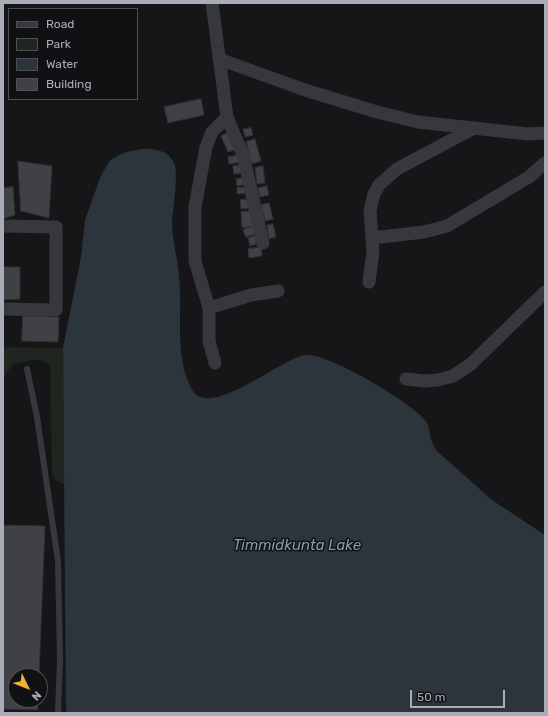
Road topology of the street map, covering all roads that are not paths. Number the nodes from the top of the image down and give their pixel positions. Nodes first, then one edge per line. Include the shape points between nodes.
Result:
1 (212, 3) edge
2 (219, 59) junction
3 (227, 117) junction
4 (474, 128) junction
5 (545, 133) edge
6 (545, 163) edge
7 (3, 226) edge
8 (372, 238) junction
9 (263, 243) dead end
10 (369, 282) dead end
11 (278, 291) dead end
12 (545, 292) edge
13 (209, 308) junction
14 (3, 309) edge
15 (215, 363) dead end
16 (27, 369) dead end
17 (406, 378) dead end
18 (58, 713) edge

1 - 2 street
2 - 3 street
2 - 4 street via 305,90 377,112 418,122
3 - 9 street via 243,155
3 - 13 street via 212,132 206,147 195,207 195,261
4 - 5 street via 528,134
4 - 8 street via 397,169 383,181 374,194 372,203
6 - 8 street via 529,177 447,226 424,232
7 - 14 street via 56,227 56,310
8 - 10 street
11 - 13 street via 251,295
12 - 17 street via 471,364 454,376 425,381
13 - 15 street via 209,341
16 - 18 lane via 37,417 58,562

